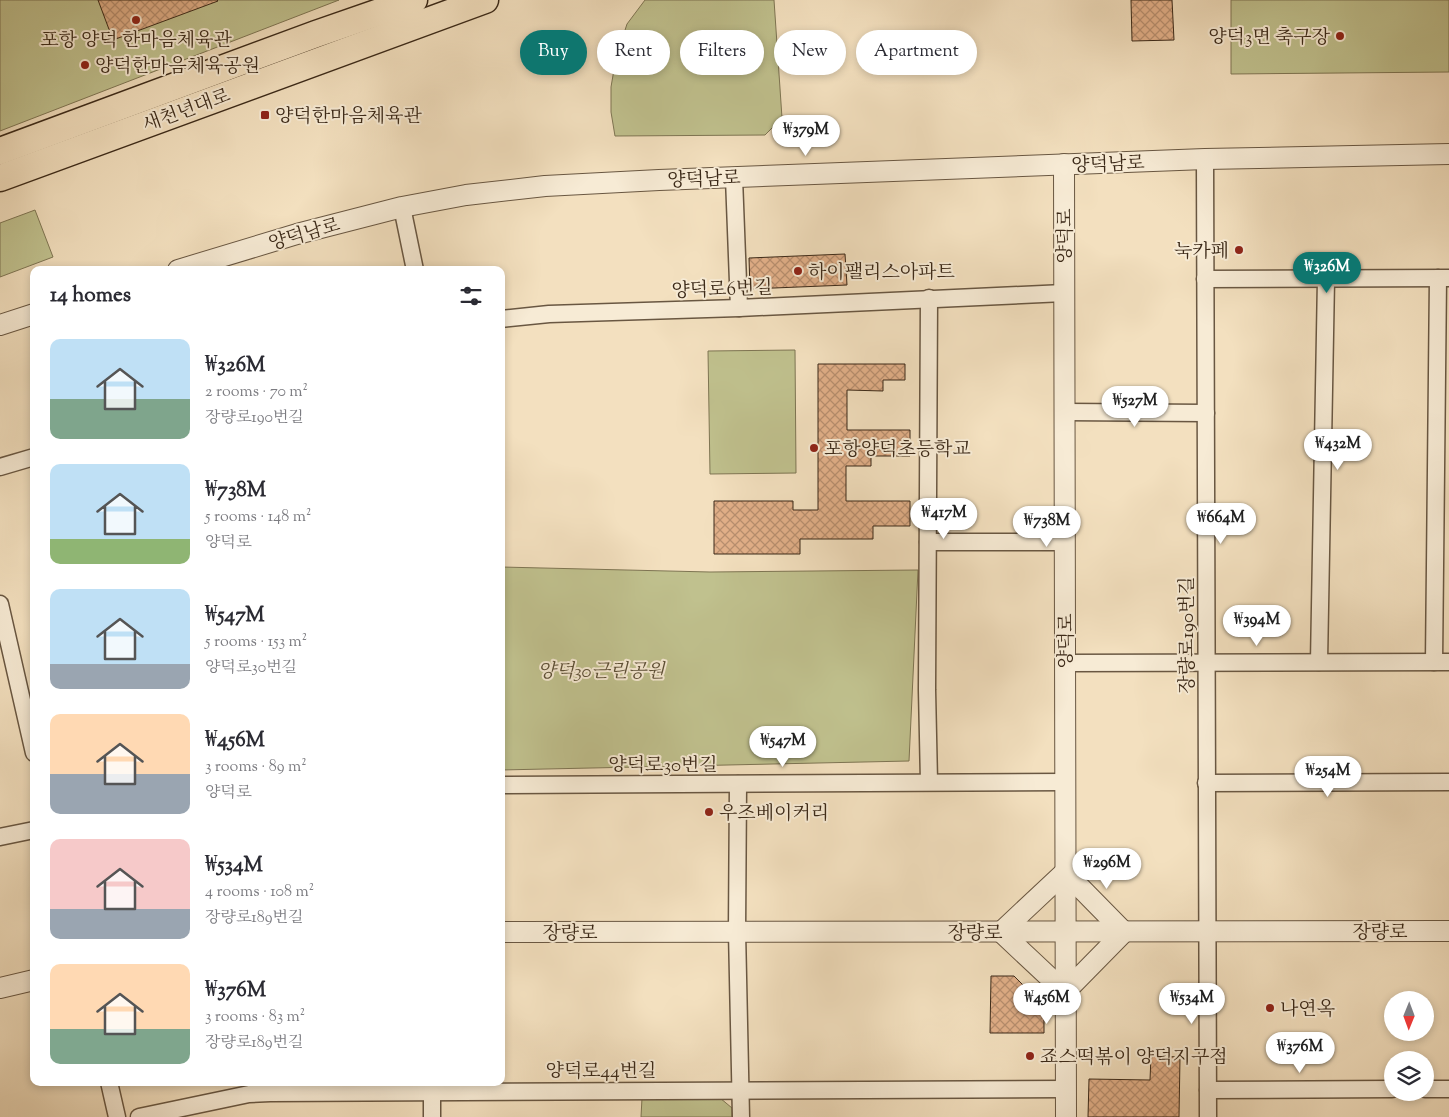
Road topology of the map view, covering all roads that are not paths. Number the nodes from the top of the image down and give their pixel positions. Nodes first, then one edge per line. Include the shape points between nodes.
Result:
1 (414, 0) edge
2 (485, 0) edge
3 (0, 152) edge
4 (1449, 154) edge
5 (1204, 159) junction
6 (1064, 164) junction
7 (0, 178) edge
8 (734, 178) junction
9 (402, 206) junction
10 (191, 266) edge
11 (415, 266) edge
12 (1444, 278) edge
13 (1205, 279) junction
14 (1326, 279) junction
15 (1064, 293) junction
16 (929, 298) junction
17 (739, 308) junction
18 (30, 315) edge
19 (505, 319) edge
20 (0, 325) edge
21 (1064, 412) junction
22 (1206, 413) junction
23 (30, 458) edge
24 (0, 467) edge
25 (928, 542) junction
26 (1064, 542) junction
27 (0, 604) edge
28 (1319, 662) junction
29 (1441, 662) edge
30 (1064, 663) junction
31 (1206, 663) junction
32 (30, 735) edge
33 (929, 782) junction
34 (1065, 782) junction
35 (1449, 782) edge
36 (738, 784) junction
37 (1206, 784) junction
38 (505, 785) edge
39 (30, 831) edge
40 (0, 837) edge
41 (1065, 872) junction
42 (737, 931) junction
43 (1449, 931) edge
44 (505, 932) edge
45 (1001, 932) junction
46 (1065, 932) junction
47 (1124, 932) junction
48 (1207, 932) junction
49 (30, 981) edge
50 (0, 988) edge
51 (1065, 992) junction
52 (110, 1086) edge
53 (432, 1087) edge
54 (741, 1089) junction
55 (1065, 1089) junction
56 (1384, 1089) edge
57 (1434, 1089) edge
58 (1449, 1089) edge
59 (1208, 1090) junction
60 (117, 1117) edge
61 (139, 1117) edge
62 (432, 1117) edge
63 (741, 1117) edge
64 (1066, 1117) edge
65 (1208, 1117) edge

1 - 3 main road, 새천년대로
2 - 7 main road, 새천년대로
4 - 5 street, 양덕남로
5 - 6 street, 양덕남로
5 - 13 street, 장량로190번길
6 - 8 street, 양덕남로
6 - 15 street, 양덕로
8 - 9 street, 양덕남로 via 545,186
8 - 17 street
9 - 10 street, 양덕남로
9 - 11 street
12 - 14 street
12 - 29 street
13 - 14 street
13 - 22 street, 장량로190번길
14 - 28 street
15 - 16 street, 양덕로6번길
15 - 21 street, 양덕로
16 - 17 street, 양덕로6번길
16 - 25 street
17 - 19 street, 양덕로6번길 via 549,314
18 - 20 street
21 - 22 street
21 - 26 street, 양덕로
22 - 31 street, 장량로190번길
23 - 24 street
25 - 26 street
25 - 33 street
26 - 30 street, 양덕로
27 - 32 street
28 - 29 street
28 - 31 street
30 - 31 street
30 - 34 street, 양덕로
31 - 37 street, 장량로190번길
33 - 34 street, 양덕로30번길
33 - 36 street, 양덕로30번길
34 - 41 street, 양덕로
35 - 37 street
36 - 38 street, 양덕로30번길
36 - 42 street
37 - 48 street, 장량로190번길
39 - 40 street
41 - 45 street
41 - 46 street, 양덕로
41 - 47 street
42 - 44 street, 장량로
42 - 45 street, 장량로
42 - 54 street
43 - 48 street, 장량로
45 - 46 street, 장량로
45 - 51 street
46 - 47 street, 장량로
46 - 51 street, 양덕로
47 - 48 street, 장량로
47 - 51 street
48 - 59 street, 장량로190번길
49 - 50 street
51 - 55 street, 양덕로
52 - 60 street
53 - 54 street, 양덕로44번길
53 - 61 street, 양덕로44번길 via 256,1094
53 - 62 street
54 - 55 street, 양덕로44번길
54 - 63 street
55 - 64 street, 양덕로
56 - 59 street
57 - 58 street
59 - 65 street, 장량로190번길

